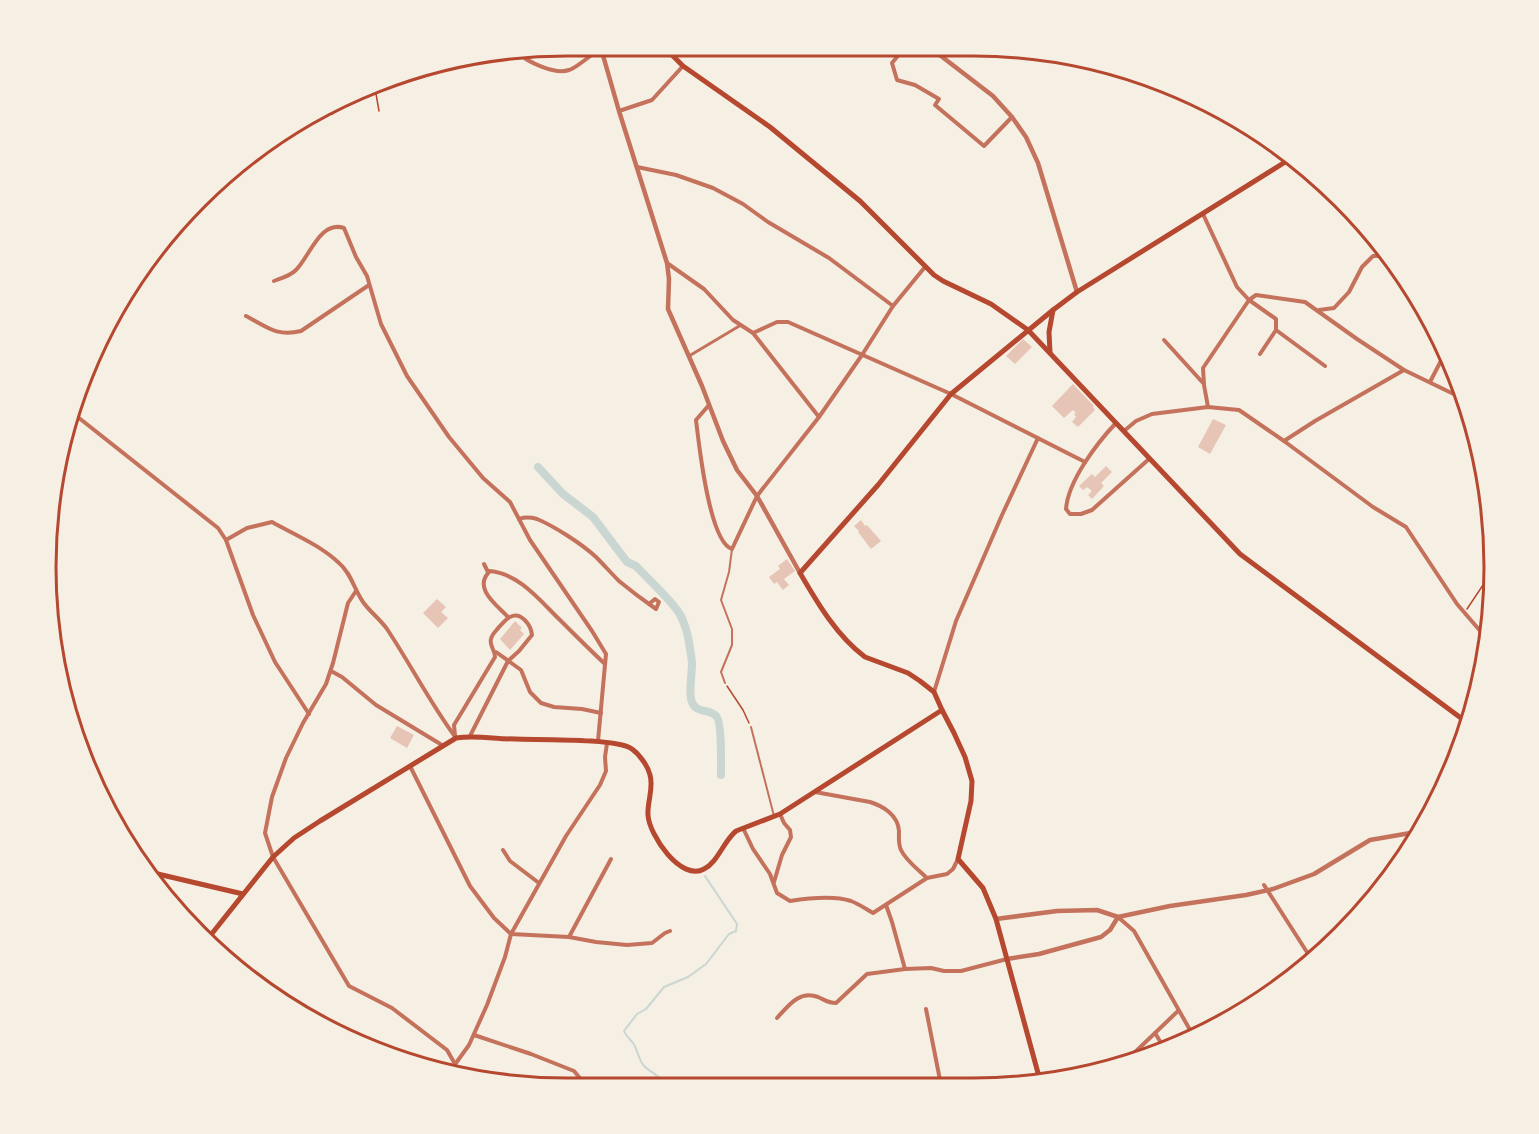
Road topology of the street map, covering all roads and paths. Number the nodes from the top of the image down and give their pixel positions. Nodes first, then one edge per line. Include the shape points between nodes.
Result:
1 (590, 56) edge
2 (604, 56) edge
3 (673, 56) edge
4 (898, 56) edge
5 (941, 56) edge
6 (525, 58) edge
7 (683, 66) junction
8 (376, 92) edge
9 (379, 111) dead end
10 (619, 111) junction
11 (1012, 117) junction
12 (1285, 162) edge
13 (638, 167) junction
14 (1203, 214) junction
15 (1378, 256) edge
16 (667, 263) junction
17 (925, 267) junction
18 (274, 281) dead end
19 (369, 285) junction
20 (1077, 292) junction
21 (1248, 301) junction
22 (893, 306) junction
23 (1053, 310) junction
24 (1319, 310) junction
25 (246, 316) dead end
26 (741, 325) junction
27 (1028, 330) junction
28 (1276, 330) junction
29 (753, 333) junction
30 (1164, 340) dead end
31 (1050, 353) junction
32 (1260, 354) dead end
33 (862, 355) junction
34 (689, 356) junction
35 (1441, 362) edge
36 (1325, 366) dead end
37 (1404, 370) junction
38 (1430, 382) junction
39 (1204, 385) junction
40 (1453, 393) edge
41 (951, 394) junction
42 (710, 405) junction
43 (1208, 407) junction
44 (819, 417) junction
45 (79, 418) dead end
46 (1116, 423) junction
47 (1124, 431) junction
48 (1038, 438) junction
49 (1284, 441) junction
50 (1149, 459) junction
51 (1085, 462) junction
52 (757, 496) junction
53 (519, 519) junction
54 (226, 540) junction
55 (732, 549) junction
56 (484, 564) dead end
57 (488, 572) junction
58 (800, 573) junction
59 (1483, 585) edge
60 (356, 591) junction
61 (649, 604) dead end
62 (1465, 612) junction
63 (508, 617) junction
64 (1479, 630) edge
65 (495, 651) junction
66 (508, 661) junction
67 (605, 665) junction
68 (331, 671) junction
69 (725, 683) joint
70 (934, 692) junction
71 (942, 710) junction
72 (601, 713) junction
73 (309, 714) junction
74 (1460, 717) edge
75 (751, 727) joint
76 (470, 736) junction
77 (456, 738) junction
78 (598, 741) junction
79 (607, 743) junction
80 (442, 745) junction
81 (410, 766) junction
82 (815, 792) junction
83 (777, 815) junction
84 (743, 828) junction
85 (1408, 833) edge
86 (504, 850) dead end
87 (273, 857) junction
88 (611, 859) dead end
89 (958, 859) junction
90 (158, 874) edge
91 (927, 878) junction
92 (539, 883) junction
93 (774, 883) junction
94 (1264, 885) dead end
95 (1268, 890) junction
96 (243, 894) junction
97 (886, 905) junction
98 (1118, 918) junction
99 (996, 919) junction
100 (670, 931) dead end
101 (511, 934) junction
102 (211, 935) edge
103 (569, 937) junction
104 (1308, 953) edge
105 (1007, 959) junction
106 (905, 969) junction
107 (926, 1009) dead end
108 (1178, 1011) junction
109 (777, 1018) dead end
110 (1190, 1030) edge
111 (1155, 1033) junction
112 (474, 1035) junction
113 (1161, 1042) edge
114 (1136, 1051) edge
115 (455, 1065) joint
116 (1038, 1074) edge
117 (580, 1078) edge
118 (940, 1078) edge

1 - 6 street via 569,70 549,70
2 - 10 street
3 - 7 main road
4 - 11 street via 892,63 897,80 939,99 935,105 984,146
5 - 11 street via 993,96
7 - 10 street via 652,100
7 - 17 main road via 770,127 860,201
8 - 9 path
10 - 13 street
11 - 20 street via 1038,163
12 - 14 main road
13 - 16 street
13 - 22 street via 676,174 743,204 829,258
14 - 20 main road
14 - 21 street via 1237,287
15 - 24 street via 1362,267 1349,292 1334,308
16 - 26 street via 704,289
16 - 34 street via 668,309
17 - 22 street
17 - 27 main road via 943,281 1000,309
18 - 19 street via 295,270 322,234 337,226 344,228
19 - 25 street via 302,331 276,332
19 - 53 street via 381,324 407,375 449,437 483,478 510,502
20 - 23 main road
21 - 24 street via 1256,295 1305,302
21 - 28 street via 1276,319
21 - 39 street via 1203,368
22 - 33 street
23 - 27 main road
23 - 31 main road
24 - 37 street
26 - 29 street
26 - 34 street
27 - 31 main road
27 - 41 main road
28 - 32 street
28 - 36 street
29 - 33 street via 777,322 789,322
29 - 44 street
30 - 39 street
31 - 46 main road
33 - 41 street
33 - 44 street
34 - 42 street
35 - 38 street
37 - 38 street
37 - 49 street
38 - 40 street
39 - 43 street
41 - 48 street
41 - 58 main road
42 - 52 street via 737,470
42 - 55 street via 696,420 702,466 713,520 724,545
43 - 47 street via 1152,414
43 - 49 street via 1239,410
44 - 52 street
45 - 54 street via 218,528
46 - 47 main road
46 - 51 street
47 - 50 main road
48 - 51 street
48 - 70 street via 956,621
49 - 62 street via 1406,527
50 - 51 street via 1092,510 1070,514 1066,500
50 - 74 main road via 1246,558
52 - 55 street
52 - 58 street
53 - 61 street via 535,519 574,541
53 - 67 street via 606,654
54 - 60 street via 247,528 272,522 320,548 340,564
54 - 73 street via 275,662
55 - 69 lane via 722,600 732,629 732,645 721,672
56 - 57 street
57 - 63 street via 483,584 485,594
57 - 67 street via 517,581
58 - 70 main road via 841,634 859,652 914,676
59 - 62 path
60 - 68 street via 348,603
60 - 77 street via 386,627
62 - 64 street
63 - 65 street via 491,636
63 - 66 street via 521,617 530,625 532,635
65 - 66 street
65 - 77 street via 454,725
66 - 72 street via 521,670 530,692 541,703
66 - 76 street
67 - 72 street
68 - 73 street
68 - 80 street via 376,705
69 - 75 path
70 - 71 main road
71 - 82 main road
71 - 89 main road via 972,780
72 - 78 street
73 - 87 street via 286,758 272,797 266,833
75 - 83 lane
76 - 77 main road
76 - 78 main road
77 - 80 main road
78 - 79 main road
79 - 84 main road via 630,747 650,772 650,826 666,853 682,867 695,872 703,870 714,861 730,836
79 - 92 street via 606,771 600,785
80 - 81 main road
81 - 87 main road via 308,828
81 - 101 street via 470,886
82 - 83 main road
82 - 91 street via 870,802 885,809 897,821 902,852
83 - 84 main road
83 - 93 street via 791,837
84 - 93 street
85 - 95 street via 1370,840 1314,874
86 - 92 street via 510,861
87 - 96 main road
87 - 115 street via 349,986 392,1008 447,1050
88 - 103 street
89 - 91 street via 947,874
89 - 99 main road via 983,888
90 - 96 main road
91 - 97 street
92 - 101 street
93 - 97 street via 777,893 790,902 811,897 836,899 851,901 873,912
94 - 95 street
95 - 98 street
95 - 104 street
96 - 102 main road
97 - 106 street
98 - 99 street via 1097,910
98 - 105 street via 1101,937
98 - 108 street via 1134,931
99 - 105 main road
100 - 103 street via 652,943 627,945
101 - 103 street
101 - 112 street
105 - 106 street via 961,971
105 - 116 main road
106 - 109 street via 867,974 836,1003 802,996
107 - 118 street
108 - 110 street
108 - 111 street
111 - 113 street
111 - 114 street
112 - 115 street
112 - 117 street via 574,1071

